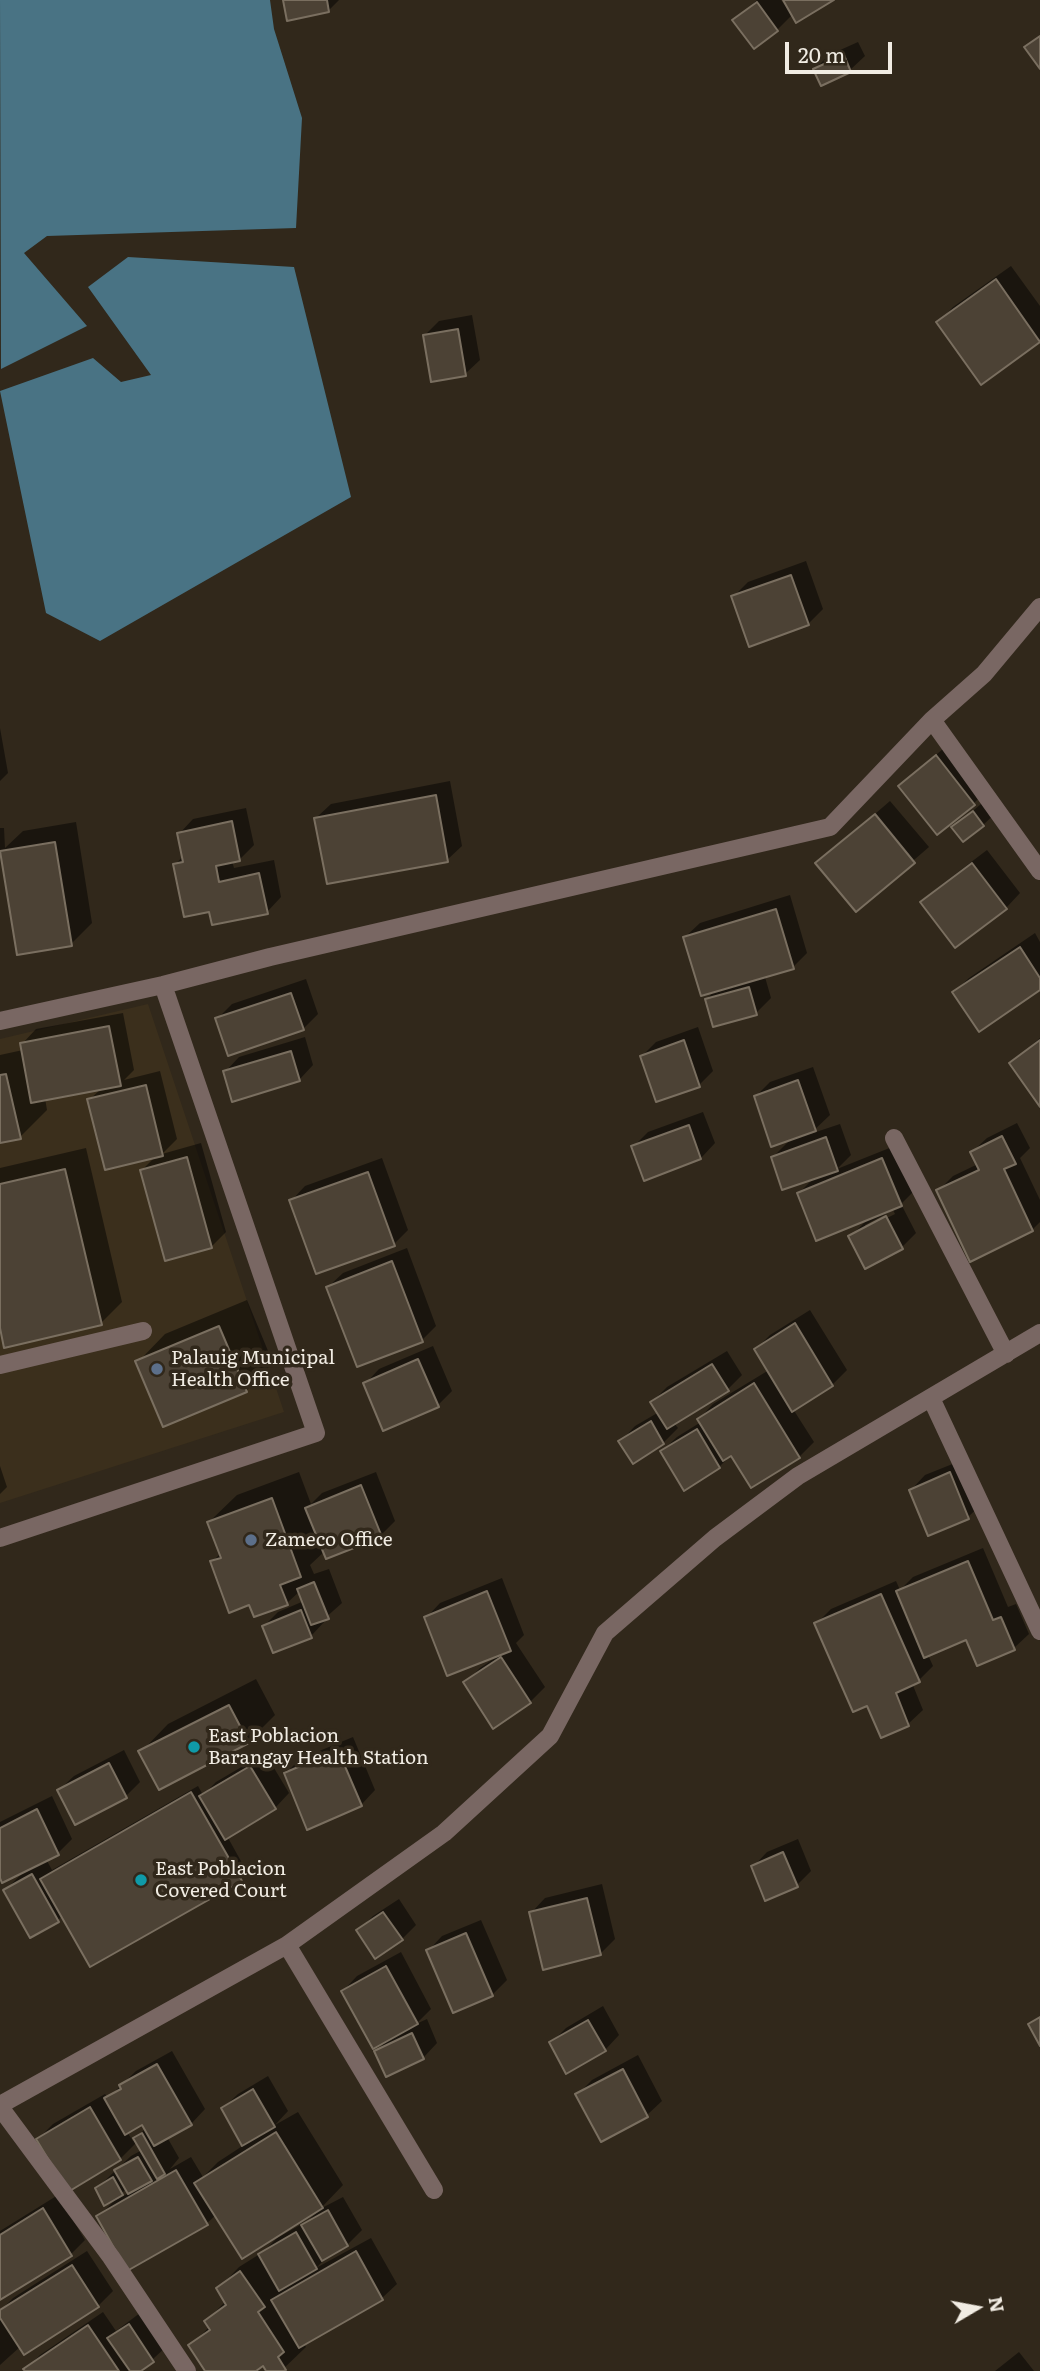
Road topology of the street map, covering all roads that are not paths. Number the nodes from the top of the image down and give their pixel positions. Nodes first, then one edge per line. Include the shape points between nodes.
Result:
1 (1040, 607) edge
2 (932, 720) junction
3 (1040, 871) edge
4 (163, 985) junction
5 (0, 1021) edge
6 (894, 1138) dead end
7 (144, 1331) dead end
8 (1040, 1333) edge
9 (1006, 1353) junction
10 (0, 1365) edge
11 (931, 1398) junction
12 (0, 1538) edge
13 (1040, 1632) edge
14 (287, 1945) junction
15 (0, 2106) edge
16 (434, 2190) dead end
17 (187, 2371) edge

1 - 2 street via 984,674
2 - 3 street
2 - 4 street via 830,827
4 - 5 street
4 - 12 street via 316,1433
6 - 9 street
7 - 10 street
8 - 9 street
9 - 11 street
11 - 13 street
11 - 14 street via 798,1476 715,1538 605,1633 550,1736 444,1833
14 - 15 street
14 - 16 street
15 - 17 street via 111,2256

